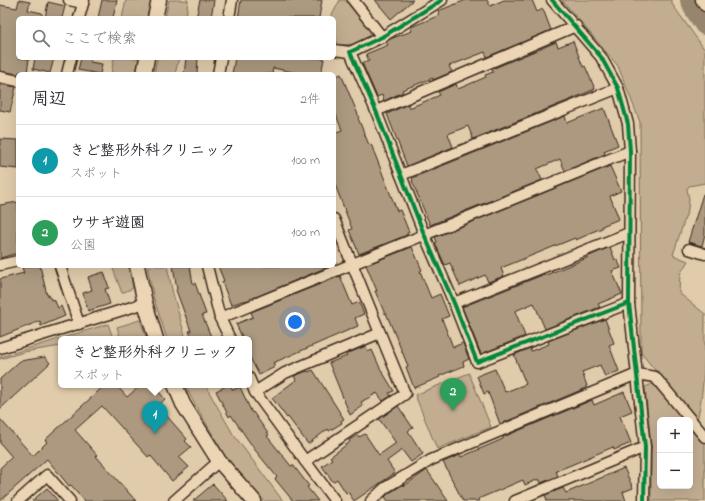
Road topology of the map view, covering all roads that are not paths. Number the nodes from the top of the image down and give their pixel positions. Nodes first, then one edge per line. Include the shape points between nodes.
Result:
1 (69, 0) edge
2 (159, 0) edge
3 (232, 0) edge
4 (353, 0) edge
5 (442, 0) edge
6 (552, 0) edge
7 (701, 0) edge
8 (83, 2) edge
9 (705, 6) edge
10 (80, 16) edge
11 (156, 16) edge
12 (229, 16) edge
13 (576, 26) junction
14 (382, 37) junction
15 (336, 50) edge
16 (350, 52) junction
17 (70, 60) edge
18 (147, 60) edge
19 (221, 60) edge
20 (68, 72) edge
21 (144, 72) edge
22 (218, 72) edge
23 (0, 77) edge
24 (16, 81) edge
25 (618, 88) junction
26 (376, 111) junction
27 (630, 151) junction
28 (401, 175) junction
29 (336, 224) edge
30 (629, 233) junction
31 (424, 234) junction
32 (689, 249) dead end
33 (705, 254) edge
34 (16, 261) edge
35 (352, 264) junction
36 (0, 265) edge
37 (61, 268) edge
38 (137, 268) edge
39 (208, 268) edge
40 (144, 303) junction
41 (454, 303) junction
42 (629, 303) junction
43 (220, 318) junction
44 (79, 324) junction
45 (380, 334) junction
46 (155, 336) edge
47 (229, 336) edge
48 (0, 348) edge
49 (637, 374) junction
50 (252, 385) edge
51 (176, 388) edge
52 (255, 392) junction
53 (705, 437) edge
54 (645, 447) junction
55 (219, 461) junction
56 (305, 461) junction
57 (18, 501) edge
58 (70, 501) edge
59 (174, 501) edge
60 (254, 501) edge
61 (335, 501) edge
62 (371, 501) edge
63 (515, 501) edge
64 (644, 501) edge

1 - 8 street
2 - 11 street
3 - 12 street
4 - 14 street
5 - 14 street
6 - 13 street
7 - 9 street
8 - 10 street
13 - 25 street via 601,57
13 - 26 street
14 - 16 street
15 - 16 street
16 - 26 street
17 - 20 street
18 - 21 street
19 - 22 street
23 - 24 street
25 - 27 street via 628,124
25 - 28 street
26 - 28 street
27 - 30 street
27 - 31 street
28 - 31 street
29 - 35 street
30 - 41 street
30 - 42 street
31 - 35 street
31 - 41 street
32 - 33 street
34 - 36 street
35 - 43 street
35 - 45 street
37 - 44 street
38 - 40 street
39 - 43 street
40 - 44 street
40 - 46 street
41 - 42 street via 477,362
42 - 49 street
43 - 47 street
44 - 48 street
45 - 52 street via 285,373
45 - 56 street via 405,394
49 - 53 street via 655,377
49 - 54 street
49 - 62 street via 431,460 385,488
50 - 52 street
51 - 55 street
52 - 56 street
54 - 63 street
54 - 64 street
55 - 59 street
55 - 60 street
56 - 61 street
57 - 58 street via 47,475

